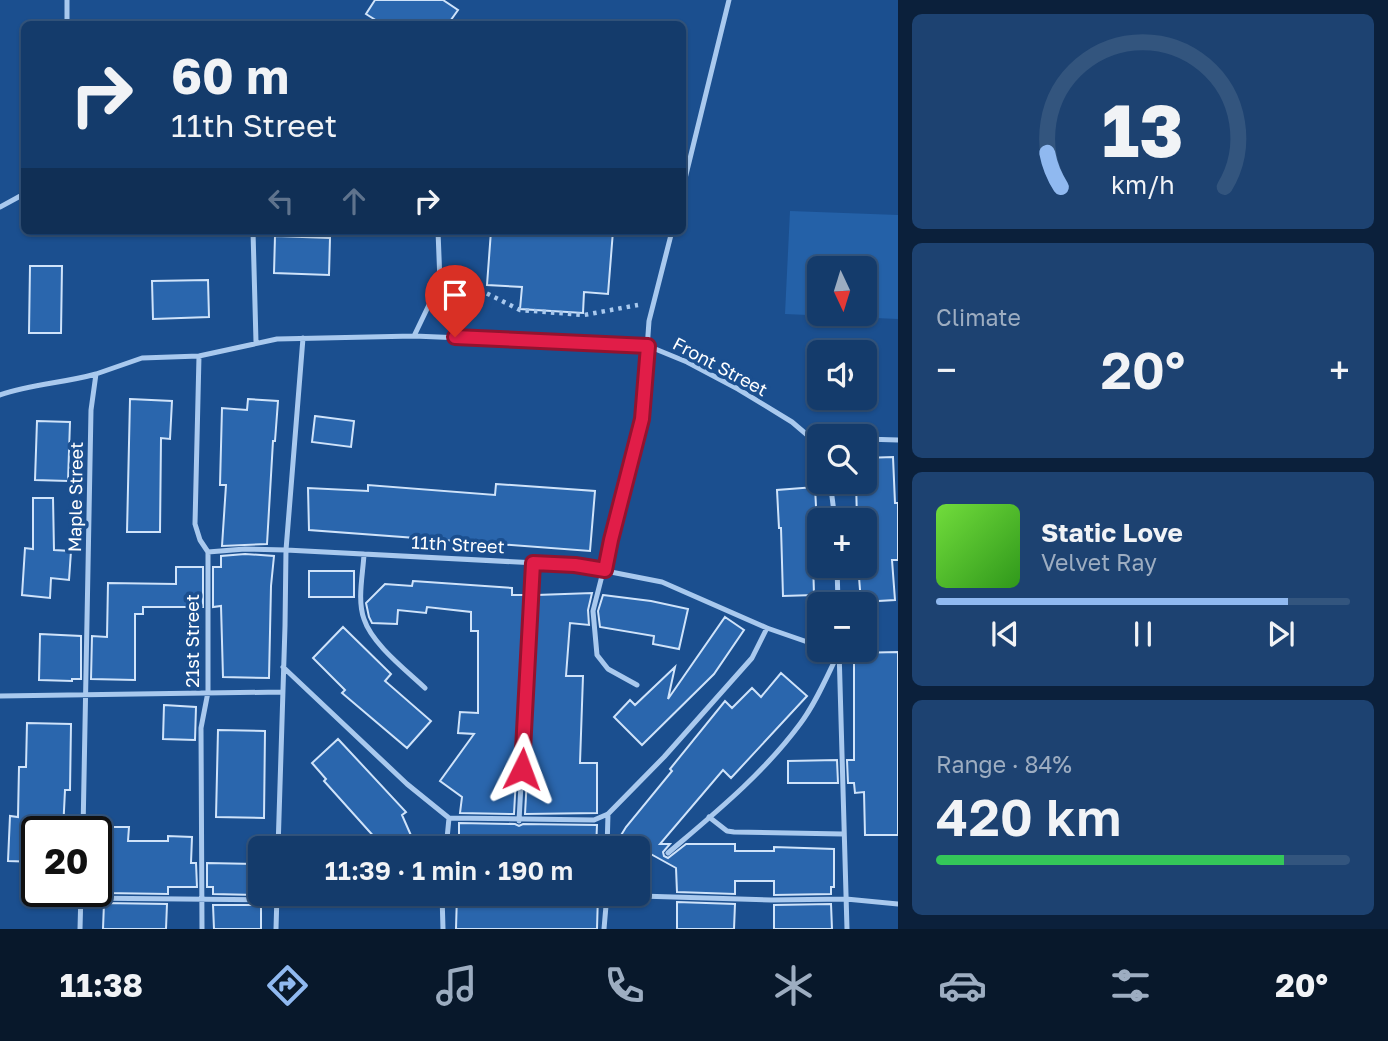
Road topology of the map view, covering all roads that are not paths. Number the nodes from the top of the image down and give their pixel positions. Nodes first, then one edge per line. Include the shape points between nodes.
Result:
1 (67, 0) edge
2 (729, 0) edge
3 (67, 21) edge
4 (686, 175) edge
5 (21, 196) edge
6 (0, 207) edge
7 (253, 235) edge
8 (438, 235) edge
9 (671, 235) edge
10 (440, 282) junction
11 (414, 335) junction
12 (455, 337) junction
13 (303, 338) junction
14 (256, 342) junction
15 (648, 346) junction
16 (199, 356) junction
17 (96, 374) junction
18 (0, 395) edge
19 (807, 435) edge
20 (877, 439) edge
21 (898, 440) edge
22 (286, 550) junction
23 (208, 552) junction
24 (364, 554) junction
25 (533, 563) junction
26 (605, 570) junction
27 (767, 628) junction
28 (807, 642) edge
29 (833, 662) edge
30 (839, 662) edge
31 (283, 667) junction
32 (638, 685) dead end
33 (425, 688) dead end
34 (208, 692) junction
35 (282, 692) junction
36 (87, 695) junction
37 (0, 696) edge
38 (608, 814) junction
39 (83, 816) edge
40 (709, 817) junction
41 (449, 818) junction
42 (519, 821) junction
43 (843, 834) junction
44 (278, 836) edge
45 (447, 836) edge
46 (607, 836) edge
47 (668, 853) dead end
48 (650, 896) edge
49 (248, 898) edge
50 (112, 899) edge
51 (846, 899) junction
52 (202, 900) junction
53 (898, 904) edge
54 (276, 906) edge
55 (442, 906) edge
56 (606, 906) edge
57 (81, 907) edge
58 (80, 929) edge
59 (202, 929) edge
60 (275, 929) edge
61 (443, 929) edge
62 (604, 929) edge
63 (847, 929) edge

1 - 3 lane
2 - 4 lane
5 - 6 lane
7 - 14 lane
8 - 10 lane
9 - 15 lane via 649,321
10 - 11 lane
10 - 12 lane
11 - 12 lane, Front Street
11 - 13 lane, Front Street
12 - 15 lane, Front Street
13 - 14 lane
13 - 22 lane
14 - 16 lane
15 - 19 lane, Front Street via 737,389
15 - 26 lane via 642,419
16 - 17 lane via 142,358
16 - 23 lane, 21st Street via 195,524
17 - 18 lane
17 - 36 lane, Maple Street via 91,410
20 - 21 lane
22 - 23 lane, 11th Street
22 - 24 lane, 11th Street
22 - 31 lane
23 - 34 lane, 21st Street
24 - 25 lane, 11th Street
24 - 33 lane via 364,620 379,644
25 - 26 lane, 11th Street
25 - 42 lane
26 - 27 lane, 11th Street via 662,582
26 - 32 lane via 593,611 597,655 608,669
27 - 28 lane, 11th Street
27 - 38 lane via 752,658
29 - 40 lane via 802,722 761,772
30 - 43 lane
31 - 35 lane
31 - 41 lane
34 - 35 lane
34 - 36 lane
34 - 52 lane, 21st Street via 201,727
35 - 44 lane
36 - 37 lane
36 - 39 lane, Maple Street
38 - 42 lane via 594,820
38 - 46 lane
40 - 43 lane via 734,832
40 - 47 lane
41 - 42 lane
41 - 45 lane
43 - 51 lane
48 - 51 lane
49 - 52 lane
50 - 52 lane
51 - 53 lane
51 - 63 lane
52 - 59 lane, 21st Street
54 - 60 lane
55 - 61 lane
56 - 62 lane
57 - 58 lane

